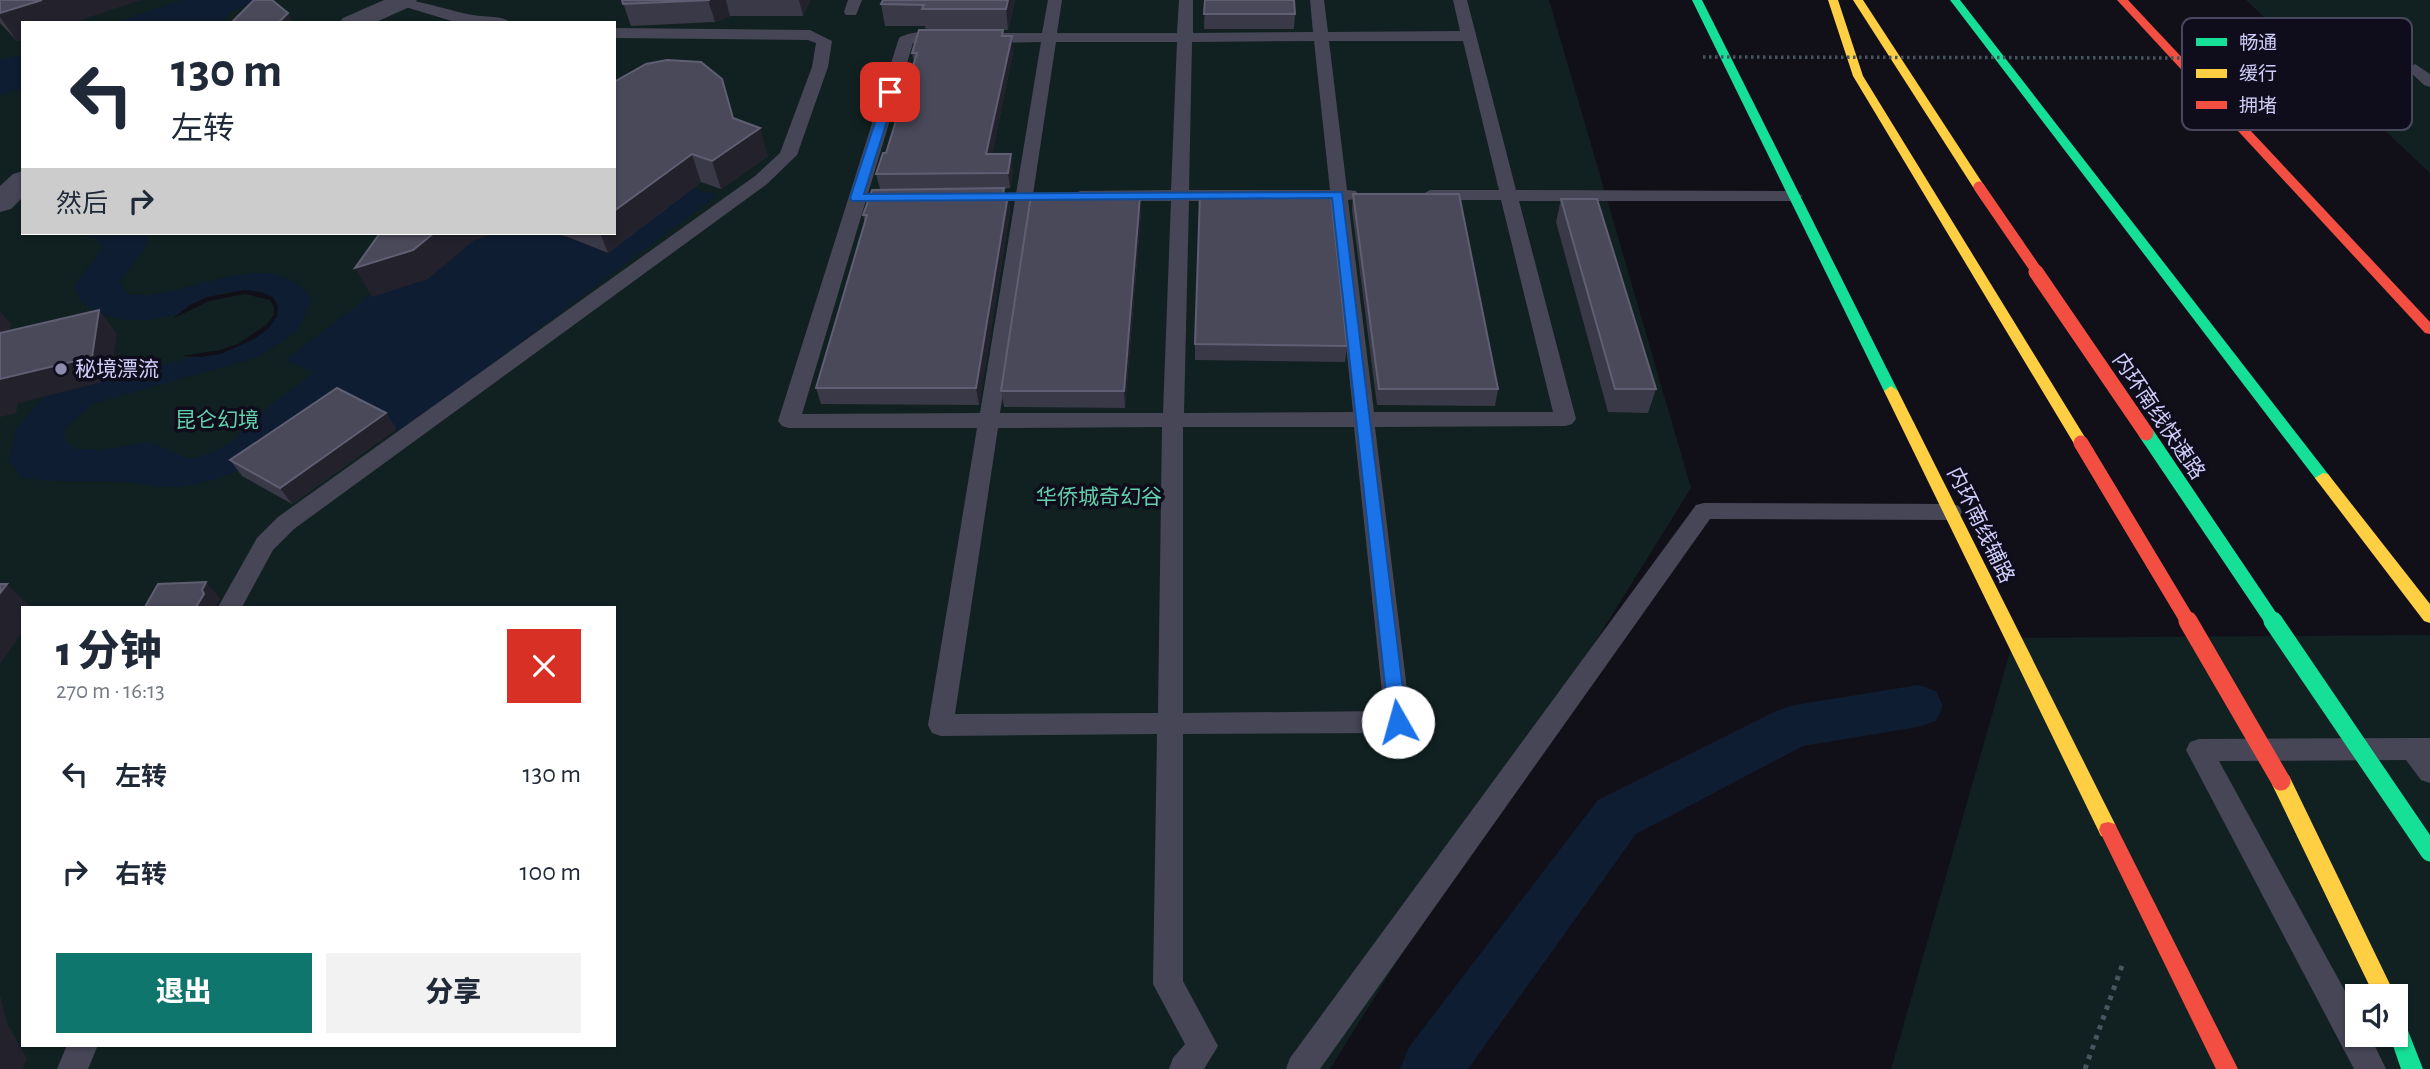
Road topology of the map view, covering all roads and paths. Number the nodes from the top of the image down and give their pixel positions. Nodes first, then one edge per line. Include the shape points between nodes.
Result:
1 (1055, 0) edge
2 (1186, 0) edge
3 (1317, 0) edge
4 (1460, 0) edge
5 (1697, 0) edge
6 (1833, 0) edge
7 (1858, 0) edge
8 (1955, 0) edge
9 (2122, 0) edge
10 (405, 1) edge
11 (357, 21) edge
12 (484, 21) edge
13 (616, 33) edge
14 (1320, 36) junction
15 (1469, 36) junction
16 (1185, 37) junction
17 (1049, 38) junction
18 (1703, 57) dead end
19 (2182, 58) edge
20 (2182, 64) edge
21 (2415, 69) dead end
22 (2430, 82) edge
23 (2243, 130) edge
24 (1180, 194) junction
25 (1338, 195) junction
26 (1364, 195) edge
27 (1417, 195) edge
28 (1509, 195) junction
29 (1794, 196) junction
30 (1063, 197) edge
31 (2430, 330) edge
32 (987, 420) junction
33 (1173, 420) junction
34 (1363, 420) junction
35 (1951, 512) junction
36 (231, 606) edge
37 (2430, 616) edge
38 (1171, 723) junction
39 (2422, 749) edge
40 (2430, 772) edge
41 (2430, 852) edge
42 (2145, 903) junction
43 (2379, 984) edge
44 (2191, 997) junction
45 (82, 1047) edge
46 (2404, 1047) edge
47 (72, 1069) edge
48 (1184, 1069) edge
49 (1301, 1069) edge
50 (2085, 1069) edge
51 (2227, 1069) edge
52 (2239, 1069) edge
53 (2371, 1069) edge
54 (2412, 1069) edge

1 - 17 lane
2 - 16 lane
3 - 14 lane
4 - 15 lane
5 - 29 main road, 内环南线辅路
6 - 43 main road, bridge via 1858,76 2267,753
7 - 41 main road, 内环南线快速路, bridge via 1979,187
8 - 37 main road
9 - 20 main road
10 - 11 street
10 - 12 lane via 455,18
13 - 36 lane via 810,35 824,41 820,67 788,155 761,180 286,523 265,544
14 - 15 lane
14 - 16 lane
14 - 25 lane
15 - 28 lane
16 - 17 lane
16 - 24 lane
17 - 32 lane
17 - 32 lane via 907,38 864,198 789,421
18 - 19 path, bridge
21 - 22 lane
23 - 31 main road
24 - 25 lane
24 - 30 lane
24 - 33 lane
25 - 26 lane
25 - 34 lane
27 - 28 lane
28 - 29 lane
28 - 34 lane via 1565,419
29 - 35 main road, 内环南线辅路
32 - 33 lane
32 - 38 lane via 942,725
33 - 34 lane
33 - 38 lane
34 - 38 lane via 1398,722
35 - 42 main road, 内环南线辅路
35 - 49 lane via 1703,511
38 - 48 lane via 1168,984 1203,1046
39 - 40 lane
39 - 53 lane via 2199,750
42 - 44 main road, 内环南线辅路
42 - 50 path
44 - 51 main road, 内环南线辅路
44 - 52 main road
45 - 47 lane
46 - 54 main road

